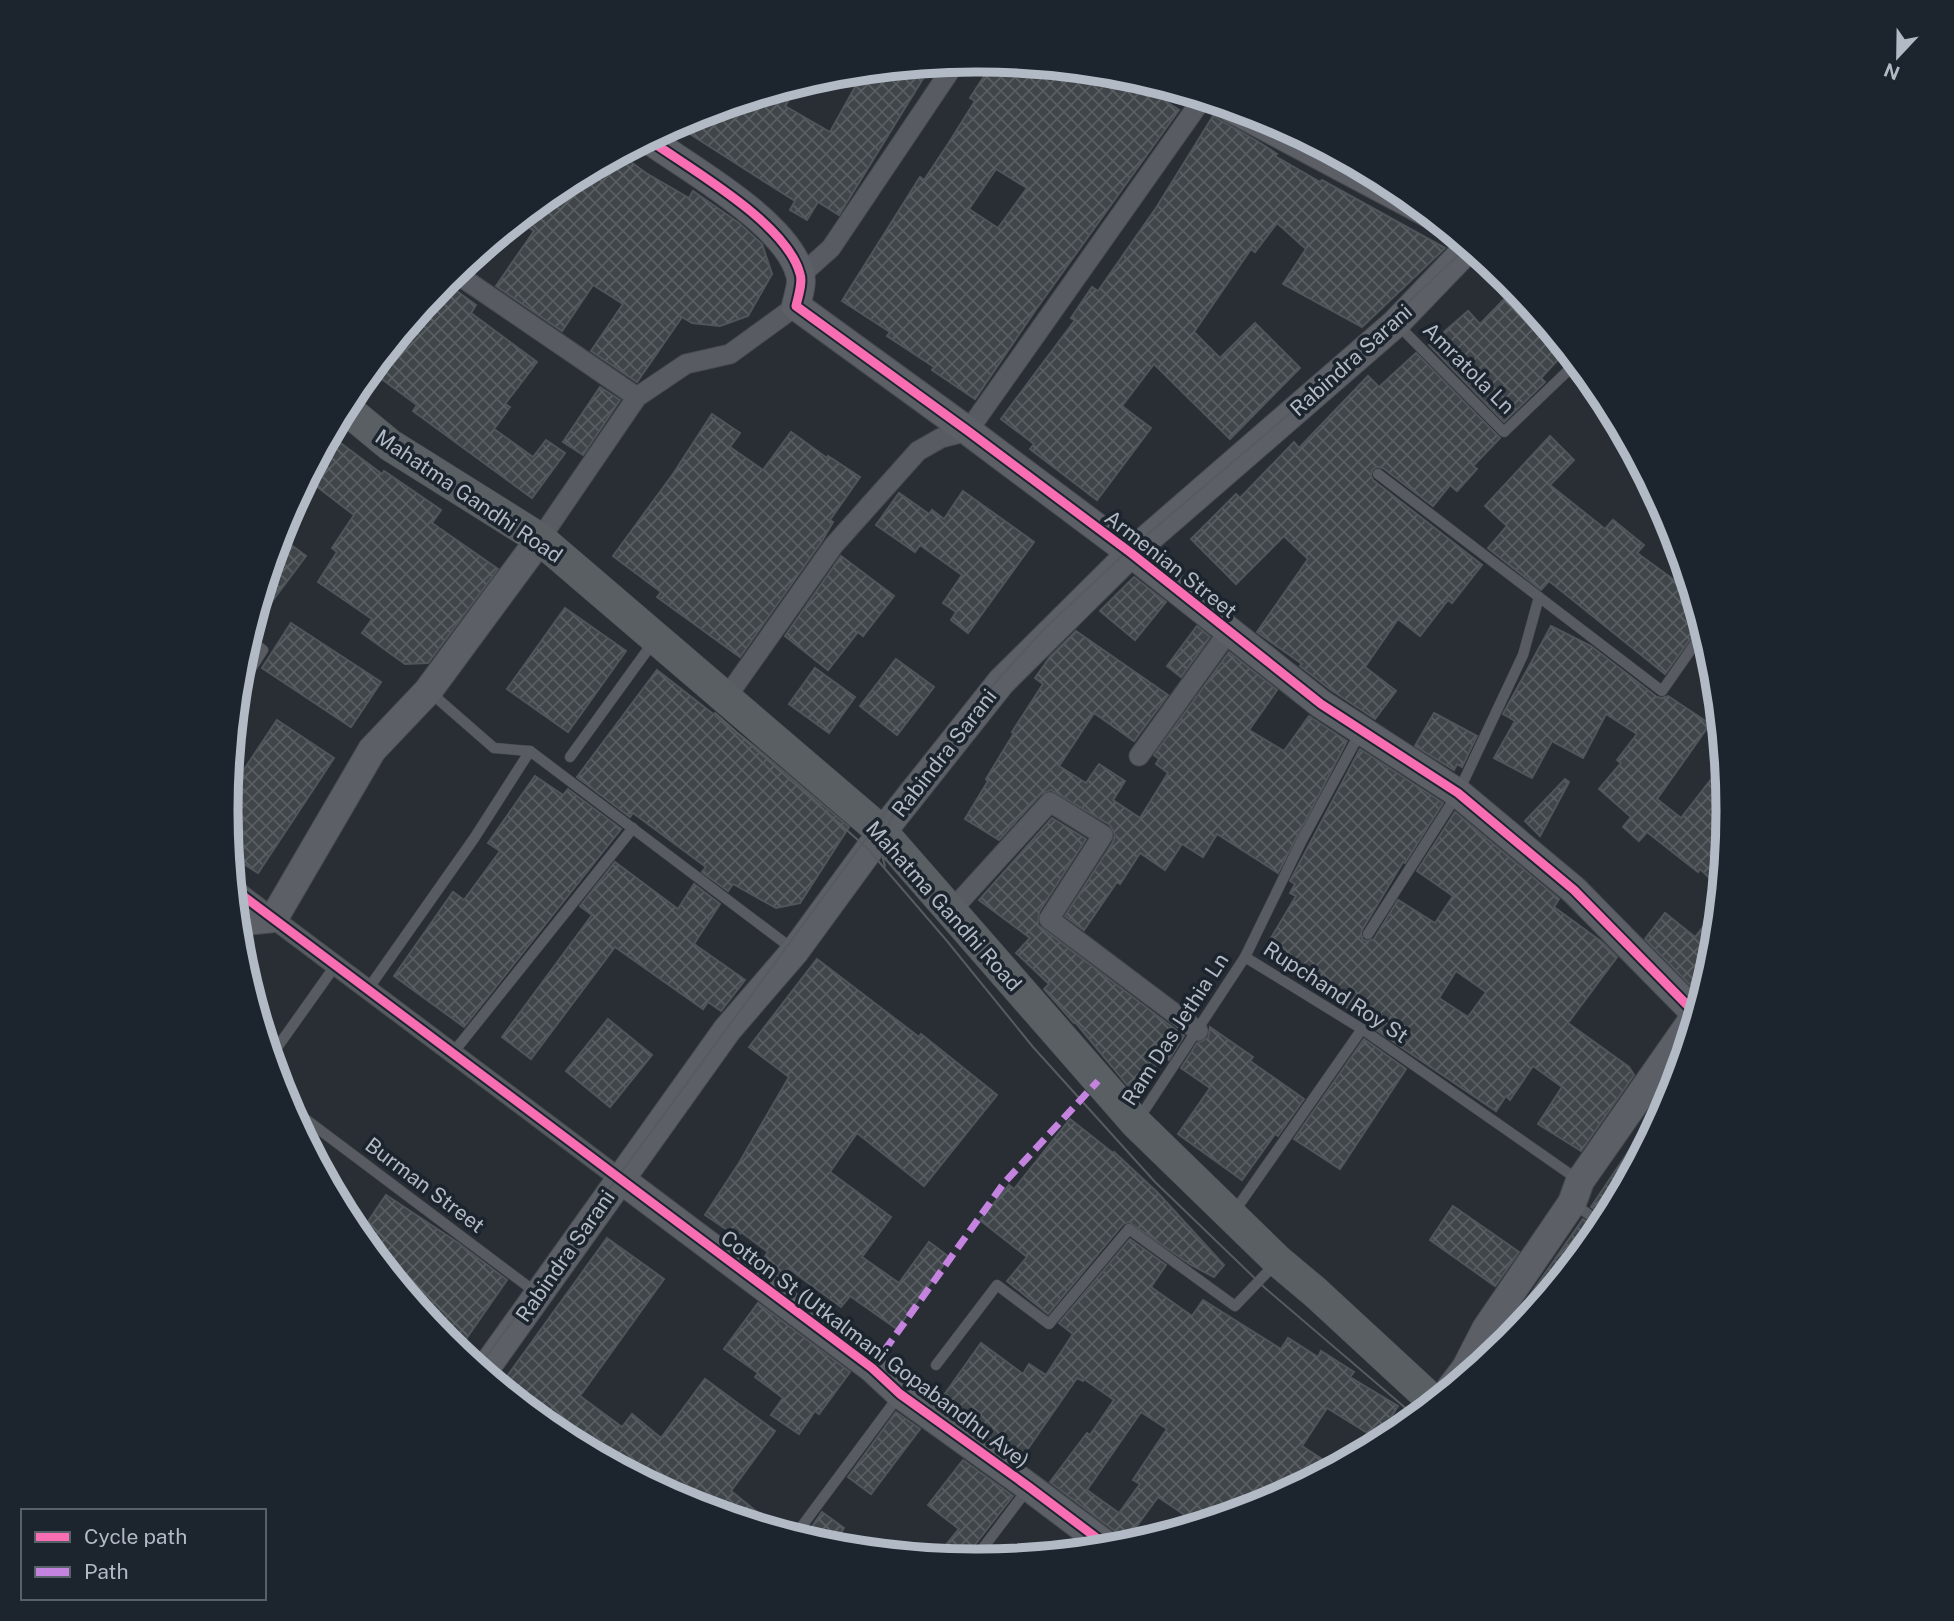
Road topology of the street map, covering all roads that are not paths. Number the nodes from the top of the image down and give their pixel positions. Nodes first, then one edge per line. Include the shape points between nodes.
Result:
1 (949, 73) edge
2 (1197, 106) edge
3 (660, 144) edge
4 (1463, 254) edge
5 (801, 275) junction
6 (464, 279) edge
7 (796, 306) junction
8 (1396, 323) junction
9 (1569, 370) edge
10 (637, 397) junction
11 (353, 415) edge
12 (968, 431) junction
13 (1378, 474) dead end
14 (540, 539) junction
15 (1131, 553) junction
16 (1539, 597) junction
17 (1229, 631) junction
18 (656, 638) junction
19 (1696, 642) edge
20 (257, 645) edge
21 (252, 668) edge
22 (428, 691) junction
23 (726, 698) junction
24 (1361, 731) junction
25 (530, 751) junction
26 (1139, 756) dead end
27 (570, 757) dead end
28 (1458, 793) junction
29 (634, 828) junction
30 (882, 832) junction
31 (244, 895) edge
32 (950, 912) junction
33 (274, 918) junction
34 (247, 921) edge
35 (1368, 934) dead end
36 (795, 951) junction
37 (1245, 957) junction
38 (335, 966) junction
39 (368, 989) junction
40 (1689, 1007) edge
41 (1362, 1029) junction
42 (1198, 1031) junction
43 (1680, 1037) edge
44 (277, 1048) edge
45 (452, 1054) junction
46 (306, 1120) edge
47 (1136, 1123) junction
48 (619, 1178) junction
49 (1576, 1192) junction
50 (1595, 1215) edge
51 (1231, 1217) junction
52 (1278, 1261) junction
53 (538, 1294) junction
54 (1471, 1359) edge
55 (488, 1364) edge
56 (936, 1365) dead end
57 (900, 1394) junction
58 (1428, 1396) edge
59 (1029, 1487) junction
60 (801, 1527) edge
61 (1098, 1539) edge
62 (982, 1549) edge

1 - 5 street via 831,248
2 - 12 street
3 - 5 street via 783,240
4 - 8 street, Rabindra Sarani
5 - 7 street
6 - 10 street
7 - 10 street via 730,354 686,364
7 - 12 street, Armenian Street
8 - 9 lane, Amratola Ln via 1504,432
8 - 15 street, Rabindra Sarani
10 - 14 street
11 - 14 main road, Mahatma Gandhi Road via 390,445
12 - 15 street, Armenian Street
12 - 23 street via 941,438 910,460 834,545
13 - 16 lane
14 - 18 main road, Mahatma Gandhi Road
14 - 22 street
15 - 17 street, Armenian Street
15 - 30 street, Rabindra Sarani via 1001,682
16 - 19 lane via 1662,691
16 - 28 lane via 1523,655
17 - 24 street, Armenian Street
17 - 26 street
18 - 23 main road, Mahatma Gandhi Road
18 - 27 lane
20 - 21 lane via 263,650
22 - 25 lane via 494,748
22 - 33 street via 372,750
23 - 30 main road, Mahatma Gandhi Road
24 - 28 street, Armenian Street
24 - 37 lane, Rupchand Roy St
25 - 29 lane
25 - 39 lane
28 - 35 lane
28 - 40 street, Armenian Street via 1574,890
29 - 36 lane
29 - 45 lane
30 - 32 main road, Mahatma Gandhi Road
30 - 36 street, Rabindra Sarani
31 - 33 street
32 - 42 street via 1050,802 1103,835 1049,919
32 - 47 main road, Mahatma Gandhi Road
33 - 34 street
33 - 38 street
36 - 48 street, Rabindra Sarani via 727,1030
37 - 41 lane, Rupchand Roy St
37 - 42 lane, Ram Das Jethia Ln
38 - 39 street
38 - 44 lane
39 - 45 street
41 - 49 lane, Rupchand Roy St
41 - 51 lane
42 - 47 lane, Ram Das Jethia Ln
43 - 49 street
45 - 48 street
46 - 53 lane, Burman Street
47 - 51 main road, Mahatma Gandhi Road
48 - 53 street, Rabindra Sarani
48 - 57 street, Cotton St (Utkalmani Gopabandhu Ave) via 872,1368
49 - 50 lane, Rupchand Roy St
49 - 54 street via 1486,1329
51 - 52 main road, Mahatma Gandhi Road
52 - 56 lane via 1235,1306 1129,1229 1049,1324 998,1285
52 - 58 main road, Mahatma Gandhi Road
53 - 55 street, Rabindra Sarani
57 - 59 street, Cotton St (Utkalmani Gopabandhu Ave)
57 - 60 lane
59 - 61 street, Cotton St (Utkalmani Gopabandhu Ave)
59 - 62 lane

